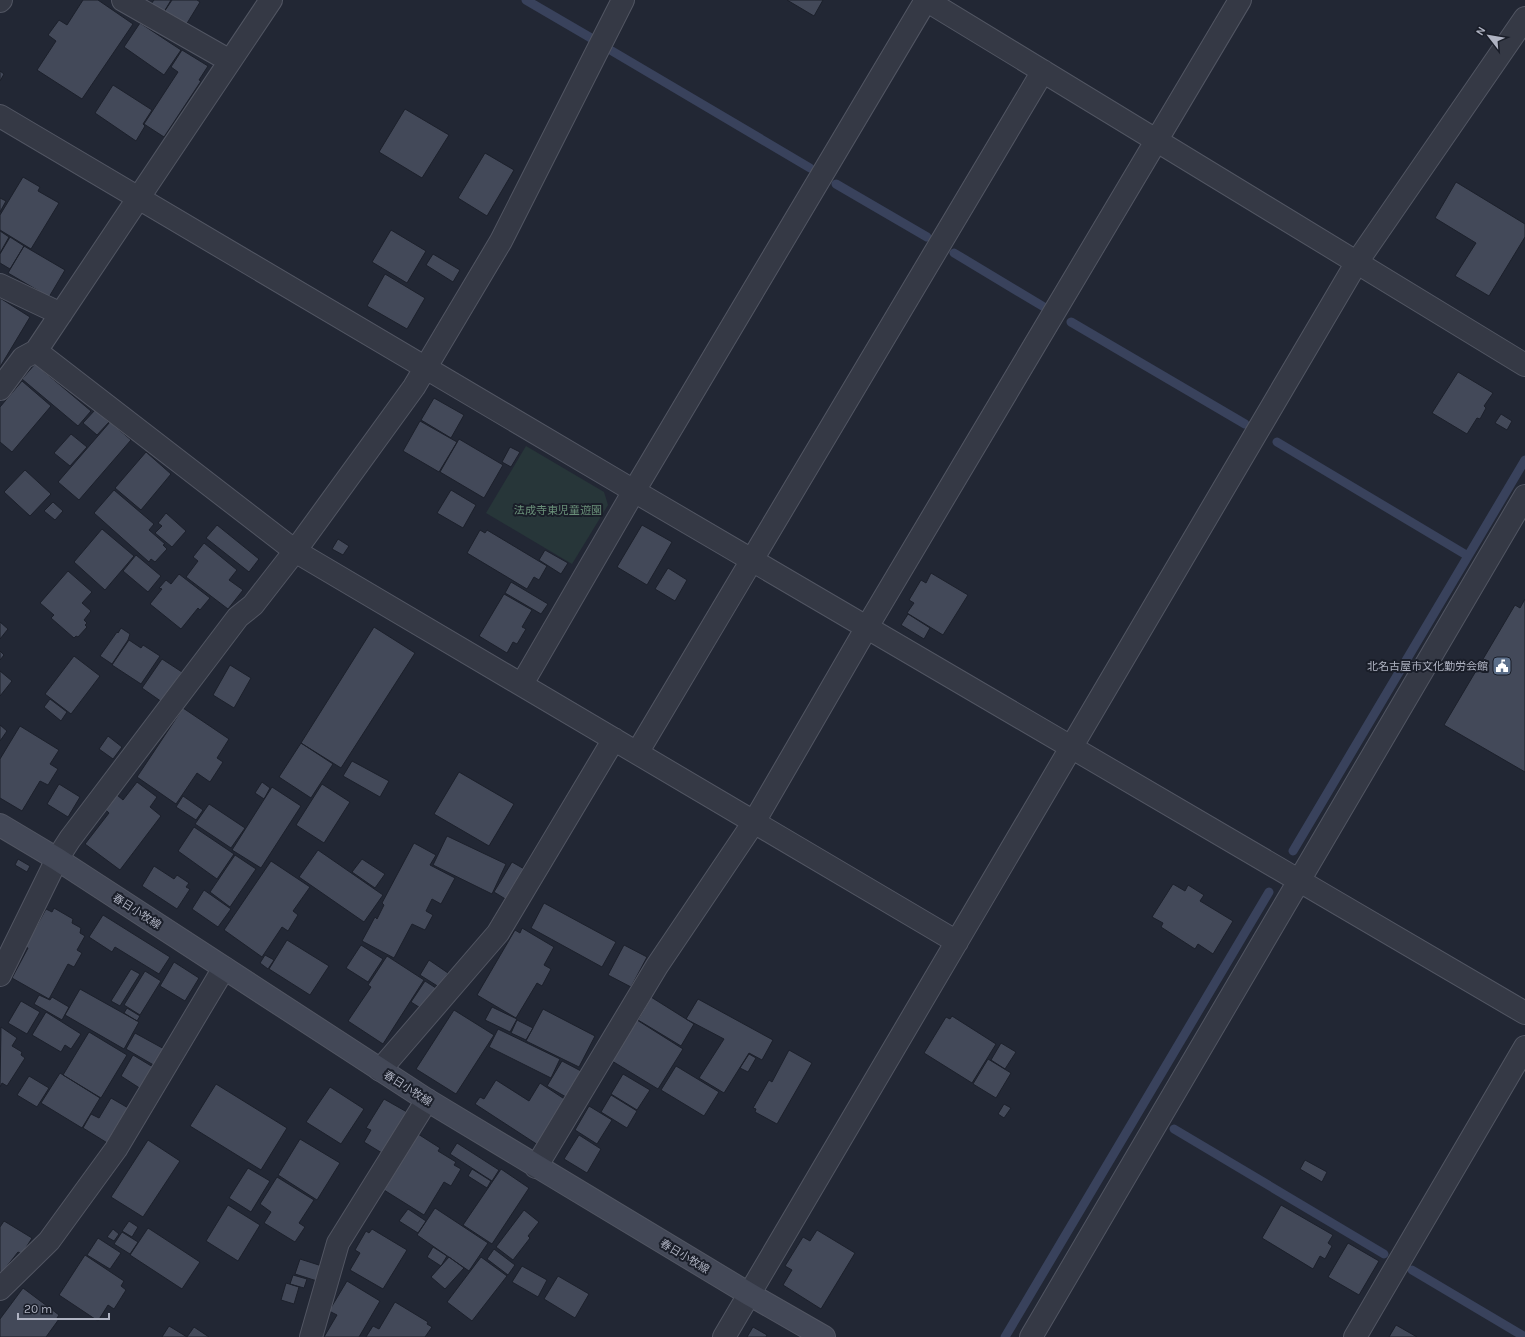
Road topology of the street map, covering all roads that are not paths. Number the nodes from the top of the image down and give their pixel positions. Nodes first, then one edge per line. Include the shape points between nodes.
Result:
1 (123, 0) edge
2 (271, 0) edge
3 (622, 0) edge
4 (926, 0) edge
5 (1240, 0) edge
6 (1525, 18) edge
7 (230, 61) junction
8 (1043, 71) junction
9 (0, 116) edge
10 (1157, 141) junction
11 (139, 197) junction
12 (1357, 262) junction
13 (0, 285) edge
14 (61, 314) junction
15 (36, 351) junction
16 (1525, 365) edge
17 (425, 368) junction
18 (0, 389) edge
19 (634, 491) junction
20 (1525, 496) edge
21 (295, 551) junction
22 (752, 560) junction
23 (867, 627) junction
24 (522, 684) junction
25 (614, 739) junction
26 (1071, 748) junction
27 (637, 753) junction
28 (754, 822) junction
29 (0, 826) edge
30 (57, 859) junction
31 (1298, 881) junction
32 (957, 942) junction
33 (224, 968) junction
34 (0, 975) edge
35 (1525, 1013) edge
36 (1525, 1047) edge
37 (380, 1070) junction
38 (427, 1100) junction
39 (536, 1167) junction
40 (0, 1289) edge
41 (749, 1294) junction
42 (311, 1337) edge
43 (724, 1337) edge
44 (824, 1337) edge
45 (1031, 1337) edge
46 (1355, 1337) edge

1 - 7 street
2 - 7 street
3 - 17 street via 501,241
4 - 8 street
4 - 19 street
5 - 10 street
6 - 12 street
7 - 11 street
8 - 10 street
8 - 22 street
9 - 11 street
10 - 12 street
10 - 23 street
11 - 14 street
11 - 17 street
12 - 16 street
12 - 26 street
13 - 14 street
14 - 15 street
15 - 18 street via 23,358
15 - 21 street
17 - 19 street
17 - 21 street via 414,388
19 - 22 street
19 - 24 street
20 - 31 street
21 - 24 street
21 - 30 street via 254,605 238,617
22 - 23 street
22 - 27 street
23 - 26 street
23 - 28 street
24 - 25 street
25 - 27 street
25 - 37 street via 498,932
26 - 31 street
26 - 32 street
27 - 28 street
28 - 32 street
28 - 39 street via 657,966
29 - 30 main road, 春日小牧線
30 - 33 main road, 春日小牧線
30 - 34 street
31 - 35 street
31 - 45 street
32 - 41 street
33 - 37 main road, 春日小牧線
33 - 40 street via 116,1150 49,1241
36 - 46 street
37 - 38 main road, 春日小牧線
38 - 39 main road, 春日小牧線
38 - 42 street via 338,1243
39 - 41 main road, 春日小牧線
41 - 43 street
41 - 44 main road, 春日小牧線

